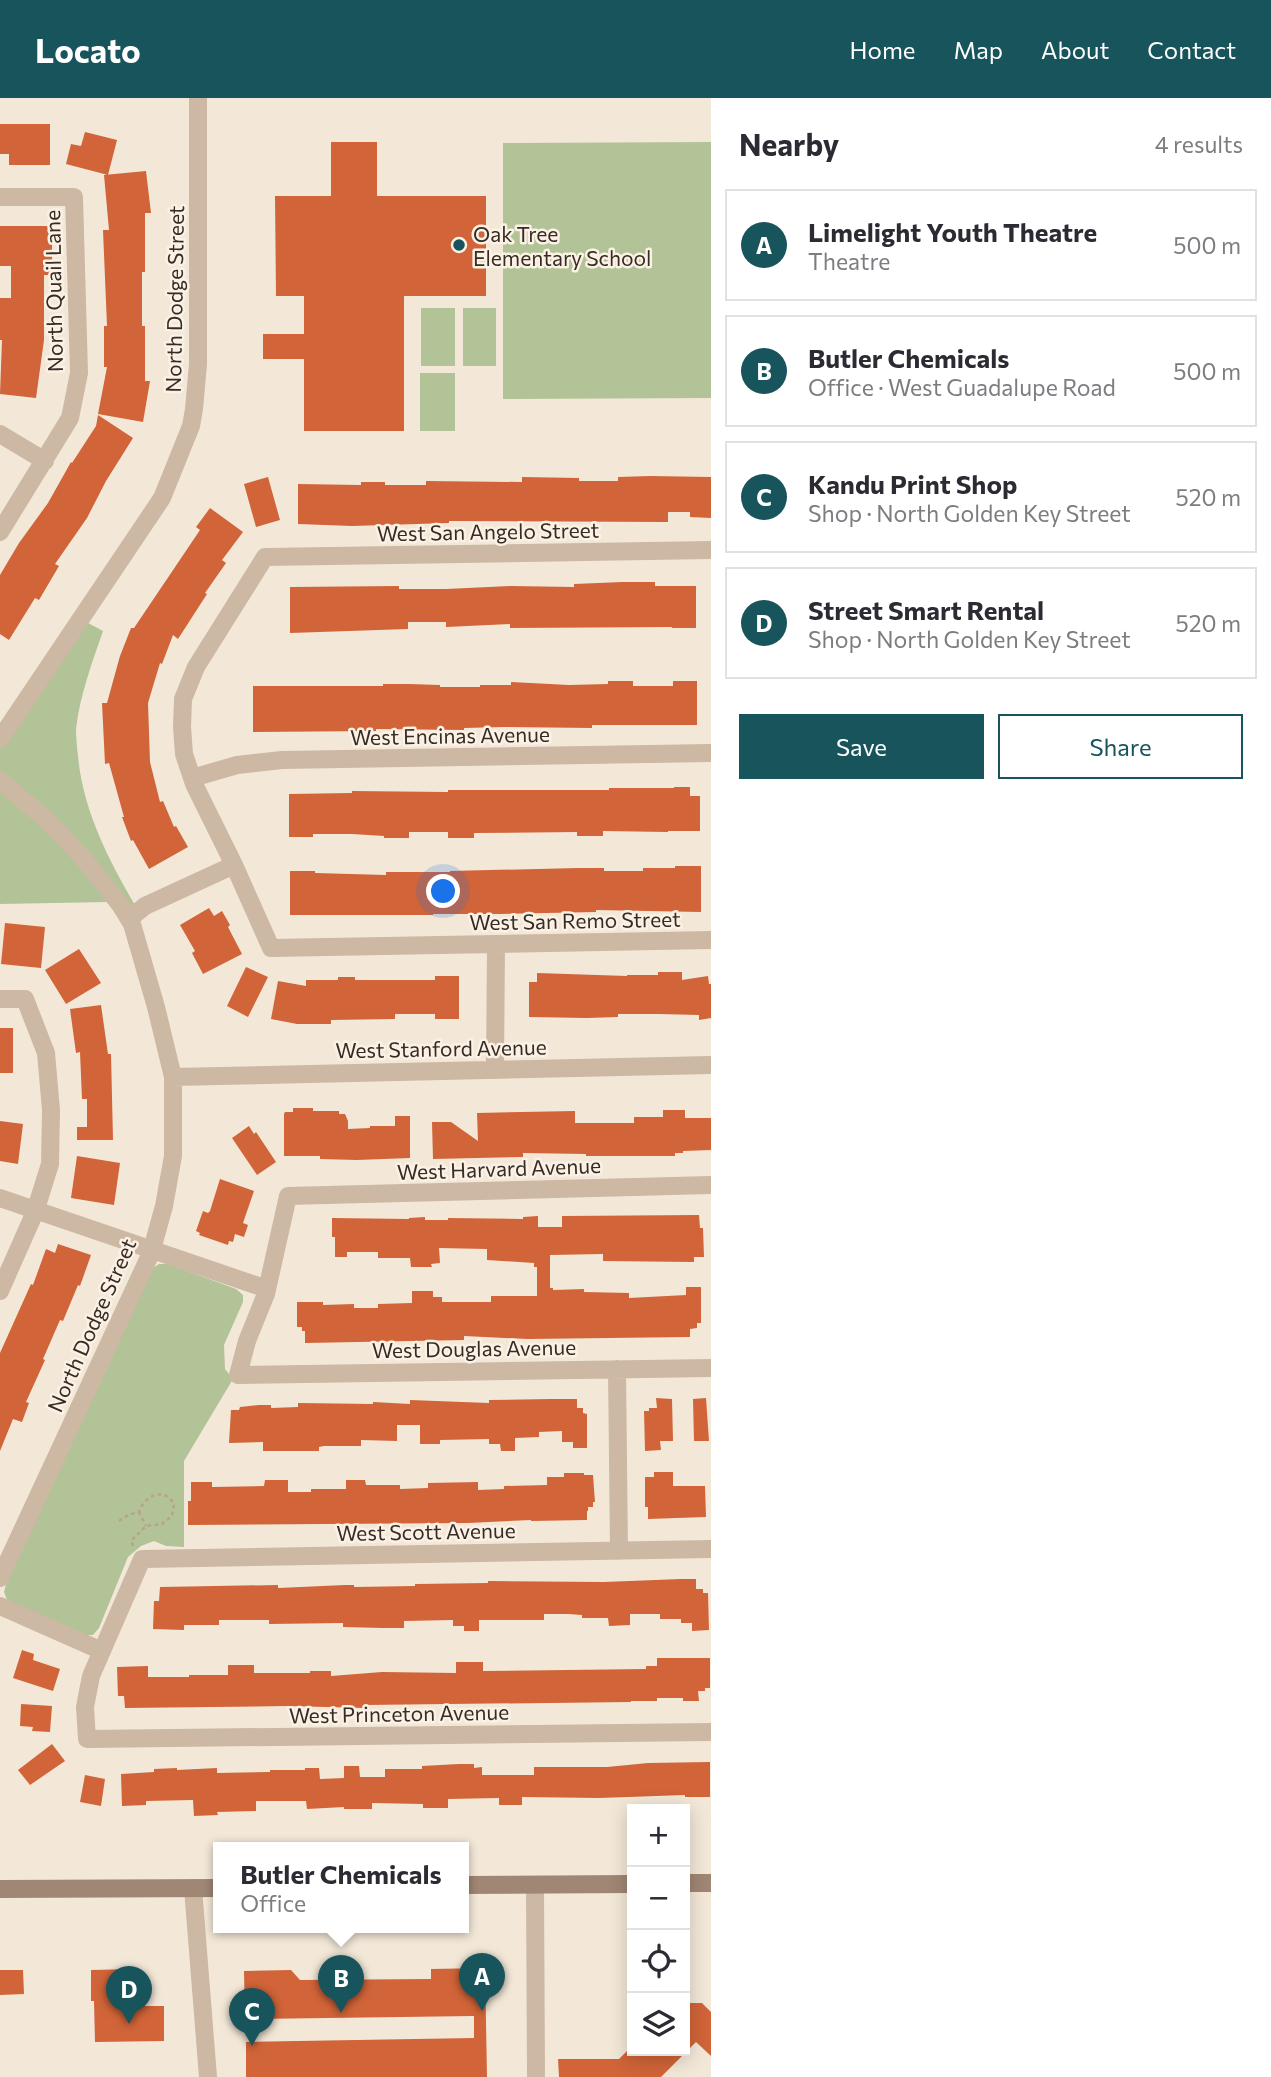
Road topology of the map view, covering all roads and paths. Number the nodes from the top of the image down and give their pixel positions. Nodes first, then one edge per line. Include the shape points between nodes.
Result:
1 (198, 98) edge
2 (0, 197) edge
3 (0, 434) edge
4 (45, 461) junction
5 (0, 532) edge
6 (711, 550) edge
7 (0, 739) edge
8 (711, 753) edge
9 (192, 778) junction
10 (0, 780) edge
11 (234, 865) junction
12 (129, 919) junction
13 (711, 940) edge
14 (496, 944) junction
15 (0, 999) edge
16 (711, 1065) edge
17 (495, 1069) junction
18 (173, 1077) junction
19 (711, 1185) edge
20 (0, 1198) edge
21 (36, 1210) junction
22 (152, 1249) junction
23 (267, 1289) junction
24 (0, 1291) edge
25 (711, 1368) edge
26 (617, 1369) junction
27 (139, 1512) junction
28 (119, 1521) dead end
29 (146, 1526) junction
30 (711, 1549) edge
31 (619, 1550) junction
32 (142, 1559) junction
33 (0, 1578) edge
34 (0, 1606) edge
35 (102, 1651) junction
36 (711, 1732) edge
37 (690, 1883) edge
38 (711, 1883) edge
39 (627, 1884) edge
40 (469, 1885) edge
41 (535, 1885) junction
42 (193, 1888) junction
43 (213, 1888) edge
44 (0, 1889) edge
45 (208, 2077) edge
46 (536, 2077) edge

1 - 7 street, North Dodge Street via 198,363 191,426 162,498
2 - 4 street, North Quail Lane via 74,197 79,373 70,418
3 - 4 street
4 - 5 street, North Quail Lane
6 - 9 street, West San Angelo Street via 265,557 196,667 183,699 184,754
8 - 9 street, West Encinas Avenue via 282,760 237,765
9 - 11 street
10 - 12 street, North Dodge Street via 51,824
11 - 12 street via 145,906
11 - 14 street, West San Remo Street via 271,948
12 - 18 street, North Dodge Street
13 - 14 street, West San Remo Street
14 - 17 street
15 - 21 street via 25,999 46,1053 50,1164
16 - 17 street, West Stanford Avenue
17 - 18 street, West Stanford Avenue
18 - 22 street, North Dodge Street via 173,1156
19 - 23 street, West Harvard Avenue via 288,1196
20 - 21 street
21 - 22 street
21 - 24 street
22 - 23 street
22 - 33 street, North Dodge Street
23 - 26 street, West Douglas Avenue via 238,1375
25 - 26 street, West Douglas Avenue
26 - 31 street
27 - 28 path
27 - 29 path
27 - 29 path via 142,1503 158,1494 174,1504 168,1520
29 - 32 path via 131,1541
30 - 31 street, West Scott Avenue
31 - 32 street, West Scott Avenue
32 - 35 street
34 - 35 street
35 - 36 street, West Princeton Avenue via 85,1707 87,1739
37 - 38 main road
39 - 41 main road
40 - 41 main road
41 - 46 street
42 - 43 main road
42 - 44 main road
42 - 45 street

